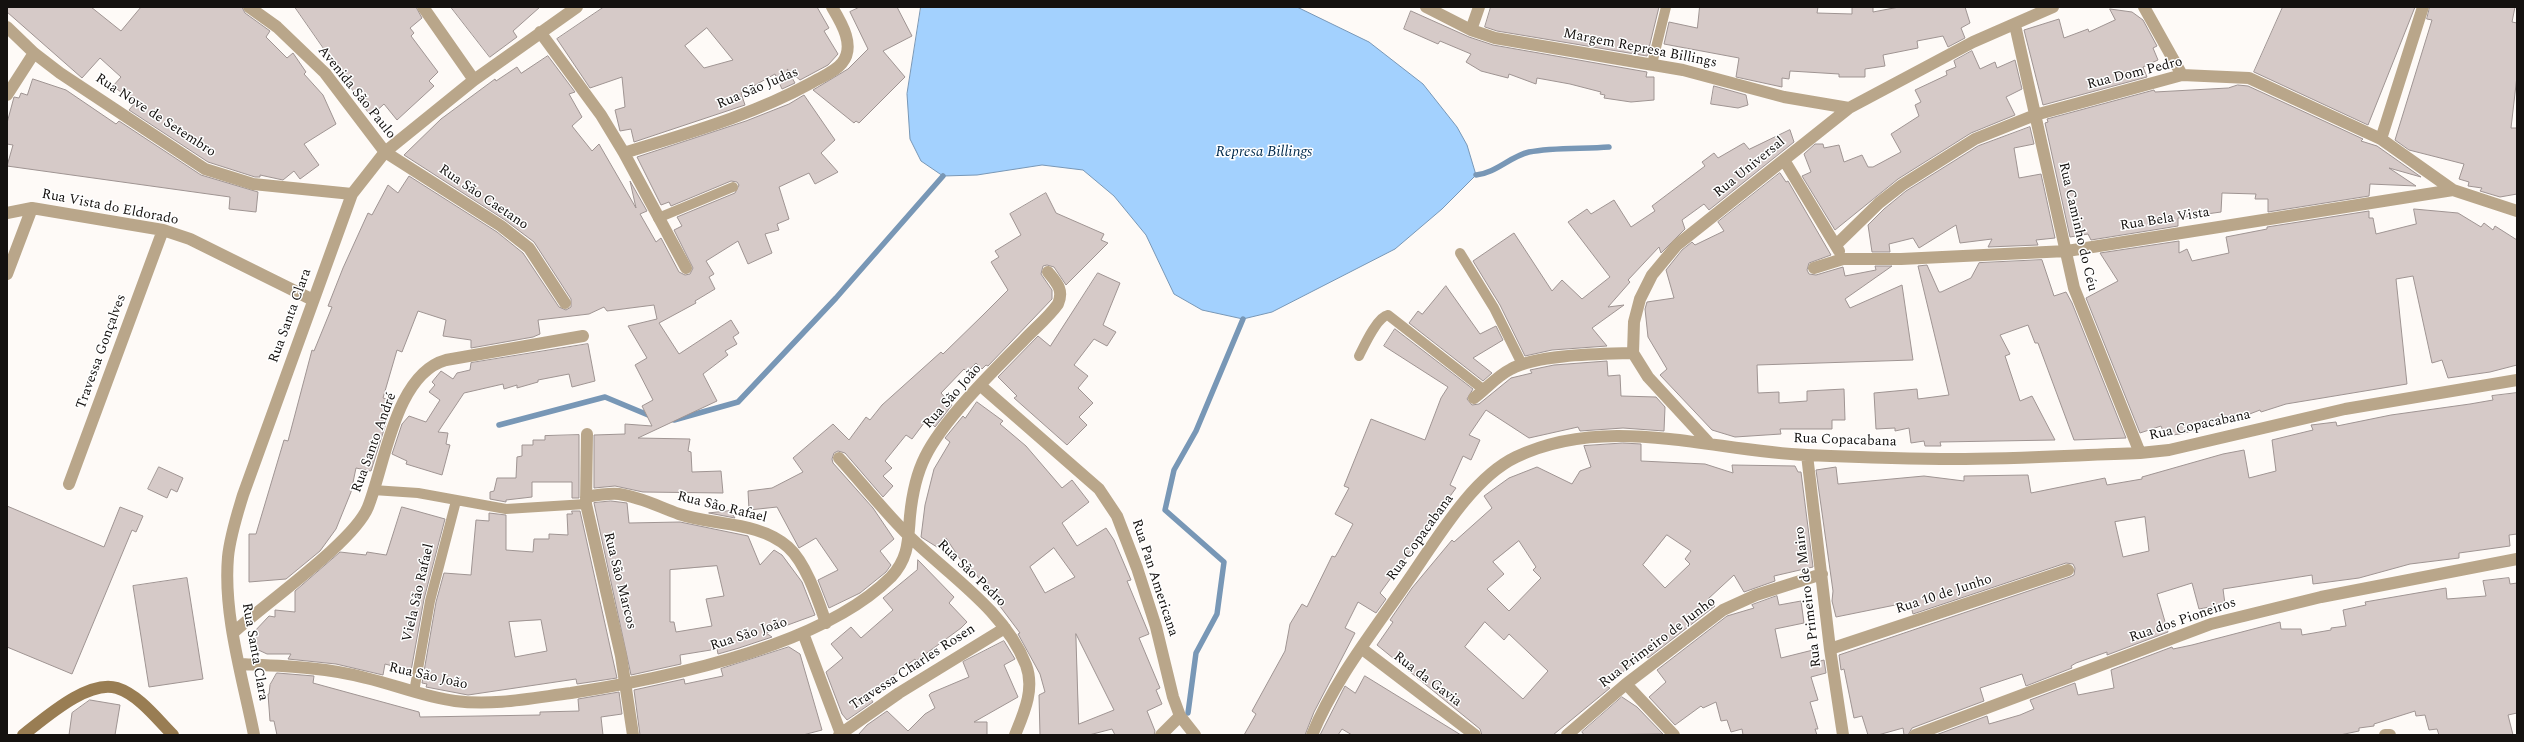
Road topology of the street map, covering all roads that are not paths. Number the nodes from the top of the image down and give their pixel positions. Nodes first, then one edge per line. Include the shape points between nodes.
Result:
1 (249, 7) edge
2 (423, 7) edge
3 (577, 7) edge
4 (832, 7) edge
5 (1426, 7) edge
6 (1479, 7) edge
7 (1666, 7) edge
8 (2053, 7) edge
9 (2144, 7) edge
10 (2422, 7) edge
11 (2015, 25) junction
12 (7, 27) edge
13 (1471, 30) junction
14 (540, 32) junction
15 (34, 53) junction
16 (1652, 64) junction
17 (2182, 75) junction
18 (474, 80) junction
19 (7, 94) edge
20 (1849, 108) junction
21 (2035, 115) junction
22 (2381, 139) junction
23 (385, 152) junction
24 (624, 152) junction
25 (1784, 160) junction
26 (733, 187) dead end
27 (2453, 190) junction
28 (352, 194) junction
29 (32, 208) junction
30 (2517, 212) edge
31 (7, 214) edge
32 (658, 218) junction
33 (163, 230) junction
34 (1837, 244) junction
35 (2067, 251) junction
36 (1460, 253) dead end
37 (1843, 259) junction
38 (686, 268) dead end
39 (1814, 268) dead end
40 (1048, 272) dead end
41 (7, 274) edge
42 (313, 300) junction
43 (565, 303) dead end
44 (583, 336) dead end
45 (1633, 353) junction
46 (1359, 356) dead end
47 (1522, 364) junction
48 (2517, 380) edge
49 (980, 386) junction
50 (1479, 394) joint
51 (587, 434) dead end
52 (1708, 442) junction
53 (2140, 453) junction
54 (1807, 455) junction
55 (839, 458) dead end
56 (69, 484) dead end
57 (373, 490) junction
58 (456, 501) junction
59 (586, 501) junction
60 (910, 537) junction
61 (2517, 559) edge
62 (2068, 570) dead end
63 (1822, 574) junction
64 (826, 623) junction
65 (1005, 628) junction
66 (233, 633) junction
67 (803, 633) junction
68 (1361, 648) junction
69 (1830, 649) junction
70 (240, 664) junction
71 (626, 684) junction
72 (1626, 684) junction
73 (414, 692) junction
74 (1180, 716) junction
75 (840, 734) edge
76 (23, 735) edge
77 (173, 735) edge
78 (254, 735) edge
79 (633, 735) edge
80 (1015, 735) edge
81 (1161, 735) edge
82 (1195, 735) edge
83 (1312, 735) edge
84 (1475, 735) edge
85 (1567, 735) edge
86 (1674, 735) edge
87 (1843, 735) edge
88 (1915, 735) edge
89 (2385, 735) edge
90 (2390, 735) edge

1 - 23 street, Avenida São Paulo via 277,27 325,74
2 - 18 street
3 - 14 street, Rua Santa Clara
4 - 24 street, Rua São Judas via 840,20 848,47 842,63 834,70 785,97 744,114
5 - 13 street, Margem Represa Billings
6 - 13 street
7 - 16 lane
8 - 11 street, Rua Universal
9 - 17 street
10 - 22 street
11 - 20 street, Rua Universal via 1927,65
11 - 21 street, Rua Caminho do Céu
12 - 15 street, Rua Nove de Setembro
13 - 16 street, Margem Represa Billings via 1495,38
14 - 18 street, Rua Santa Clara
14 - 24 street via 601,115
15 - 19 street
15 - 28 street, Rua Nove de Setembro via 205,169 253,184
16 - 20 street, Margem Represa Billings via 1784,97
17 - 21 street, Rua Dom Pedro
17 - 22 street, Rua Dom Pedro via 2249,78
18 - 23 street, Rua Santa Clara
20 - 25 street, Rua Universal
21 - 34 street, Rua Dom Pedro via 1975,139 1933,164 1879,203
21 - 35 street, Rua Caminho do Céu
22 - 27 street, Rua Dom Pedro
23 - 28 street, Rua Santa Clara
23 - 43 street, Rua São Caetano via 517,237 538,259
24 - 32 street
25 - 34 street
25 - 45 street, Rua Universal via 1677,245 1652,274 1634,322
26 - 32 lane
27 - 30 street, Rua Bela Vista
27 - 35 street, Rua Bela Vista
28 - 42 street, Rua Santa Clara
29 - 31 street, Rua Vista do Eldorado
29 - 33 street, Rua Vista do Eldorado
29 - 41 street
32 - 38 street
33 - 42 street, Rua Vista do Eldorado via 190,239
33 - 56 street, Travessa Gonçalves
34 - 37 street
35 - 37 street, Rua Bela Vista via 1902,259
35 - 53 street, Rua Caminho do Céu via 2074,288
36 - 47 lane via 1494,308
37 - 39 street, Rua Bela Vista
40 - 49 street, Rua São João via 1059,286 1061,295 1058,304
42 - 66 street, Rua Santa Clara via 243,495 232,533 228,557
44 - 57 street, Rua Santo André via 446,360 427,369 402,403
45 - 47 street via 1568,357
45 - 52 street via 1652,382
46 - 50 lane via 1376,326 1383,317 1388,316
47 - 50 street via 1502,374
48 - 53 street, Rua Copacabana via 2345,409 2169,450
49 - 60 street, Rua São João via 932,444 924,459 914,488
49 - 74 street, Rua Pan Americana via 1099,489 1118,516 1138,568
51 - 59 street, Rua São Marcos
52 - 54 street, Rua Copacabana via 1738,449
52 - 68 street, Rua Copacabana via 1611,436 1554,444 1514,458 1483,482 1444,527
53 - 54 street, Rua Copacabana via 1954,459
54 - 63 street, Rua Primeiro de Mairo
55 - 60 street, Rua São Pedro
57 - 58 lane, Rua São Rafael via 418,493
57 - 66 street, Rua Santo André via 363,516 350,532
58 - 59 lane, Rua São Rafael via 506,508
58 - 73 lane, Viela São Rafael via 430,601
59 - 64 street, Rua São Rafael via 612,494 632,497 679,514 747,528 774,537 790,548 798,559
59 - 71 street, Rua São Marcos
60 - 64 street, Rua São João via 899,567 890,577 870,594
60 - 65 street, Rua São Pedro
61 - 88 street, Rua dos Pioneiros via 2321,597 2211,624
62 - 69 street, Rua 10 de Junho
63 - 69 street, Rua Primeiro de Mairo
63 - 72 street, Rua Primeiro de Junho via 1756,595 1723,610
64 - 67 street, Rua São João
65 - 75 street, Travessa Charles Rosen via 899,693
65 - 80 street, Rua São Pedro via 1026,665 1029,685 1029,697
66 - 70 street, Rua Santa Clara
67 - 71 street, Rua São João via 738,655
67 - 75 street
68 - 83 street, Rua Copacabana via 1326,705
68 - 84 street, Rua da Gavia
69 - 87 street, Rua Primeiro de Mairo
70 - 73 street, Rua São João via 334,671 365,677
70 - 78 street, Rua Santa Clara
71 - 73 street, Rua São João via 510,702 453,701
71 - 79 street, Rua São Marcos
72 - 85 street, Rua Primeiro de Junho
72 - 86 street
74 - 81 street
74 - 82 street, Rua Pan Americana
76 - 77 street via 84,693 106,687 116,688 128,694
89 - 90 street

